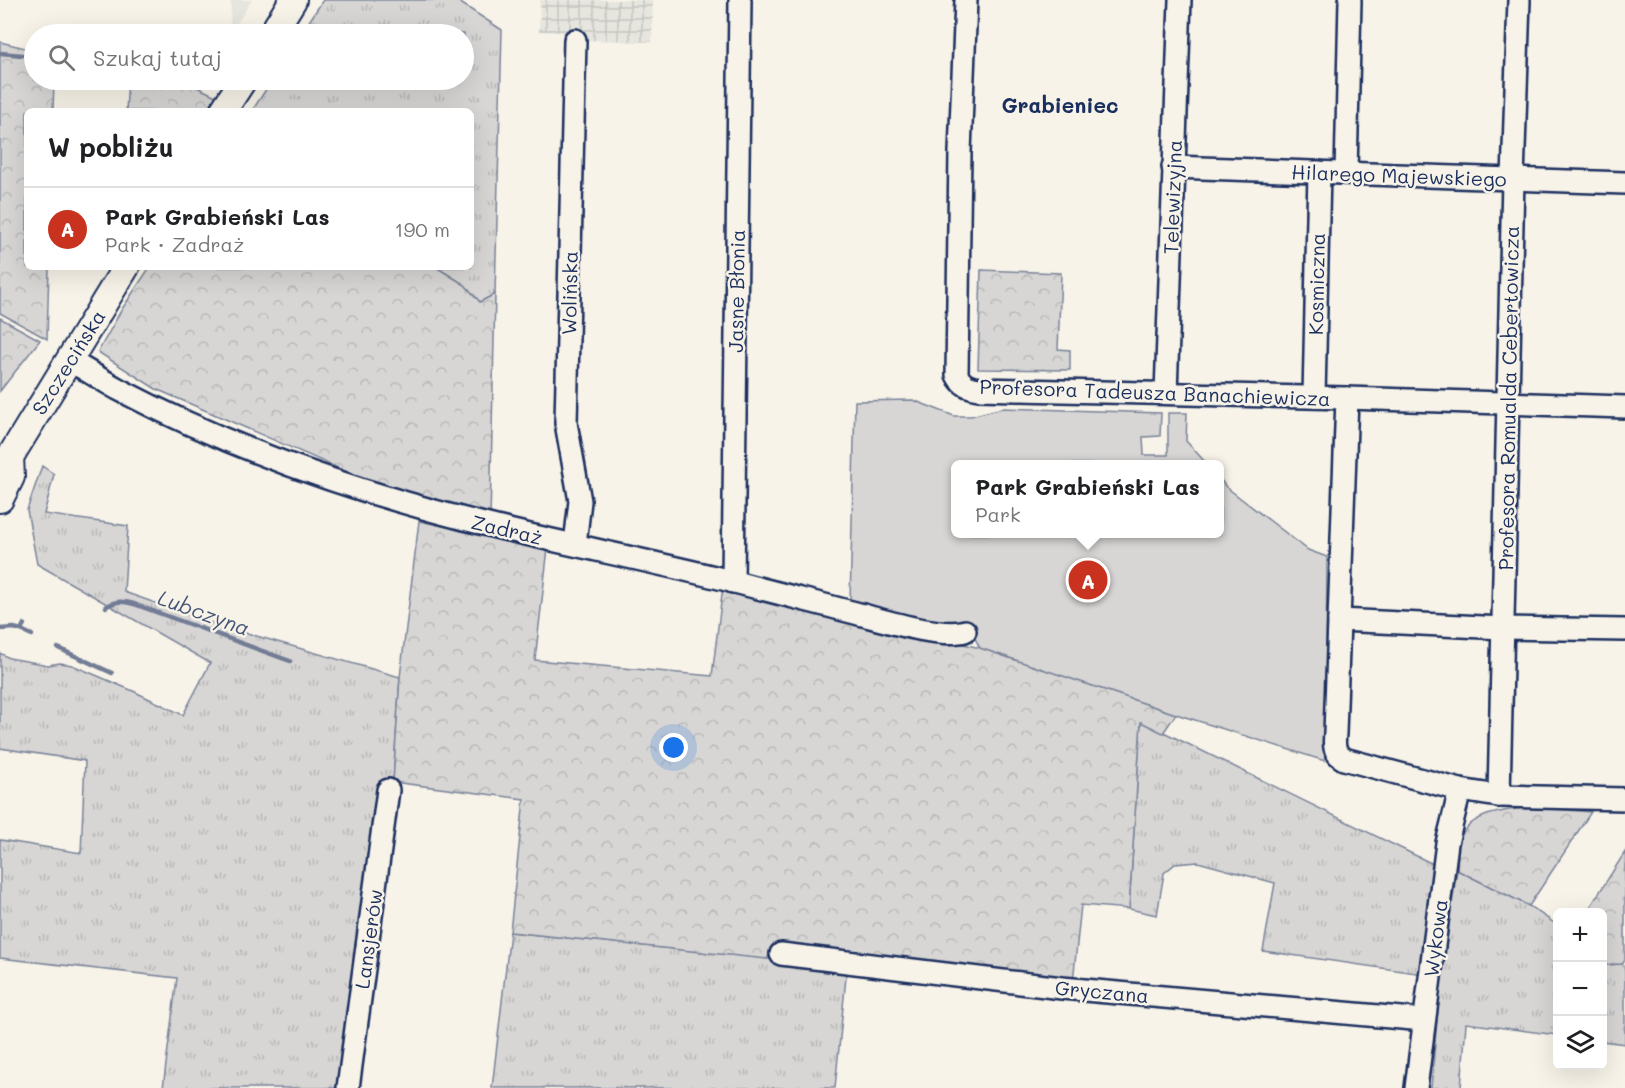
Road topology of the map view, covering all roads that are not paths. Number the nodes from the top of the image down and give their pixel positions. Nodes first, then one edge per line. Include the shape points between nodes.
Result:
1 (293, 0) edge
2 (740, 0) edge
3 (966, 0) edge
4 (1180, 0) edge
5 (1350, 0) edge
6 (1519, 0) edge
7 (278, 24) edge
8 (575, 40) dead end
9 (237, 90) edge
10 (226, 108) edge
11 (1173, 167) junction
12 (1319, 172) junction
13 (1346, 173) junction
14 (1513, 179) junction
15 (1625, 183) edge
16 (124, 270) edge
17 (69, 360) junction
18 (1166, 393) junction
19 (1314, 397) junction
20 (1347, 398) junction
21 (1508, 402) junction
22 (1625, 406) edge
23 (5, 459) edge
24 (0, 499) edge
25 (576, 544) junction
26 (733, 582) junction
27 (1339, 620) junction
28 (1503, 628) junction
29 (1625, 630) edge
30 (966, 631) dead end
31 (388, 790) dead end
32 (1460, 790) junction
33 (1499, 796) junction
34 (1625, 800) edge
35 (781, 954) dead end
36 (1424, 1020) junction
37 (348, 1088) edge
38 (1416, 1088) edge

1 - 7 main road
2 - 26 street, Jasne Błonia
3 - 18 street, Profesora Tadeusza Banachiewicza via 957,375 960,382 979,389
4 - 11 street, Telewizyjna
5 - 13 street
6 - 14 street, Profesora Romualda Cebertowicza
8 - 25 street, Wolińska via 566,423 580,501
9 - 10 main road
11 - 12 street, Hilarego Majewskiego
11 - 18 street, Telewizyjna
12 - 13 street, Hilarego Majewskiego
12 - 19 street, Kosmiczna
13 - 14 street, Hilarego Majewskiego
14 - 15 street, Hilarego Majewskiego
14 - 21 street, Profesora Romualda Cebertowicza
16 - 17 main road, Szczecińska
17 - 23 main road, Szczecińska
17 - 25 street, Zadraż via 116,388 208,432 308,470 443,513
18 - 19 street, Profesora Tadeusza Banachiewicza
19 - 20 street, Profesora Tadeusza Banachiewicza
20 - 21 street, Profesora Tadeusza Banachiewicza
20 - 27 street
21 - 22 street, Profesora Tadeusza Banachiewicza
21 - 28 street, Profesora Romualda Cebertowicza
23 - 24 main road, Szczecińska via 11,477
25 - 26 street, Zadraż
26 - 30 street, Zadraż via 902,625 957,634
27 - 28 street
27 - 32 street via 1336,753 1344,759
28 - 29 street
28 - 33 street, Profesora Romualda Cebertowicza
31 - 37 street, Lansjerów
32 - 33 street
32 - 36 street, Wykowa via 1447,843
33 - 34 street
35 - 36 street, Gryczana via 1062,988
36 - 38 street, Wykowa

